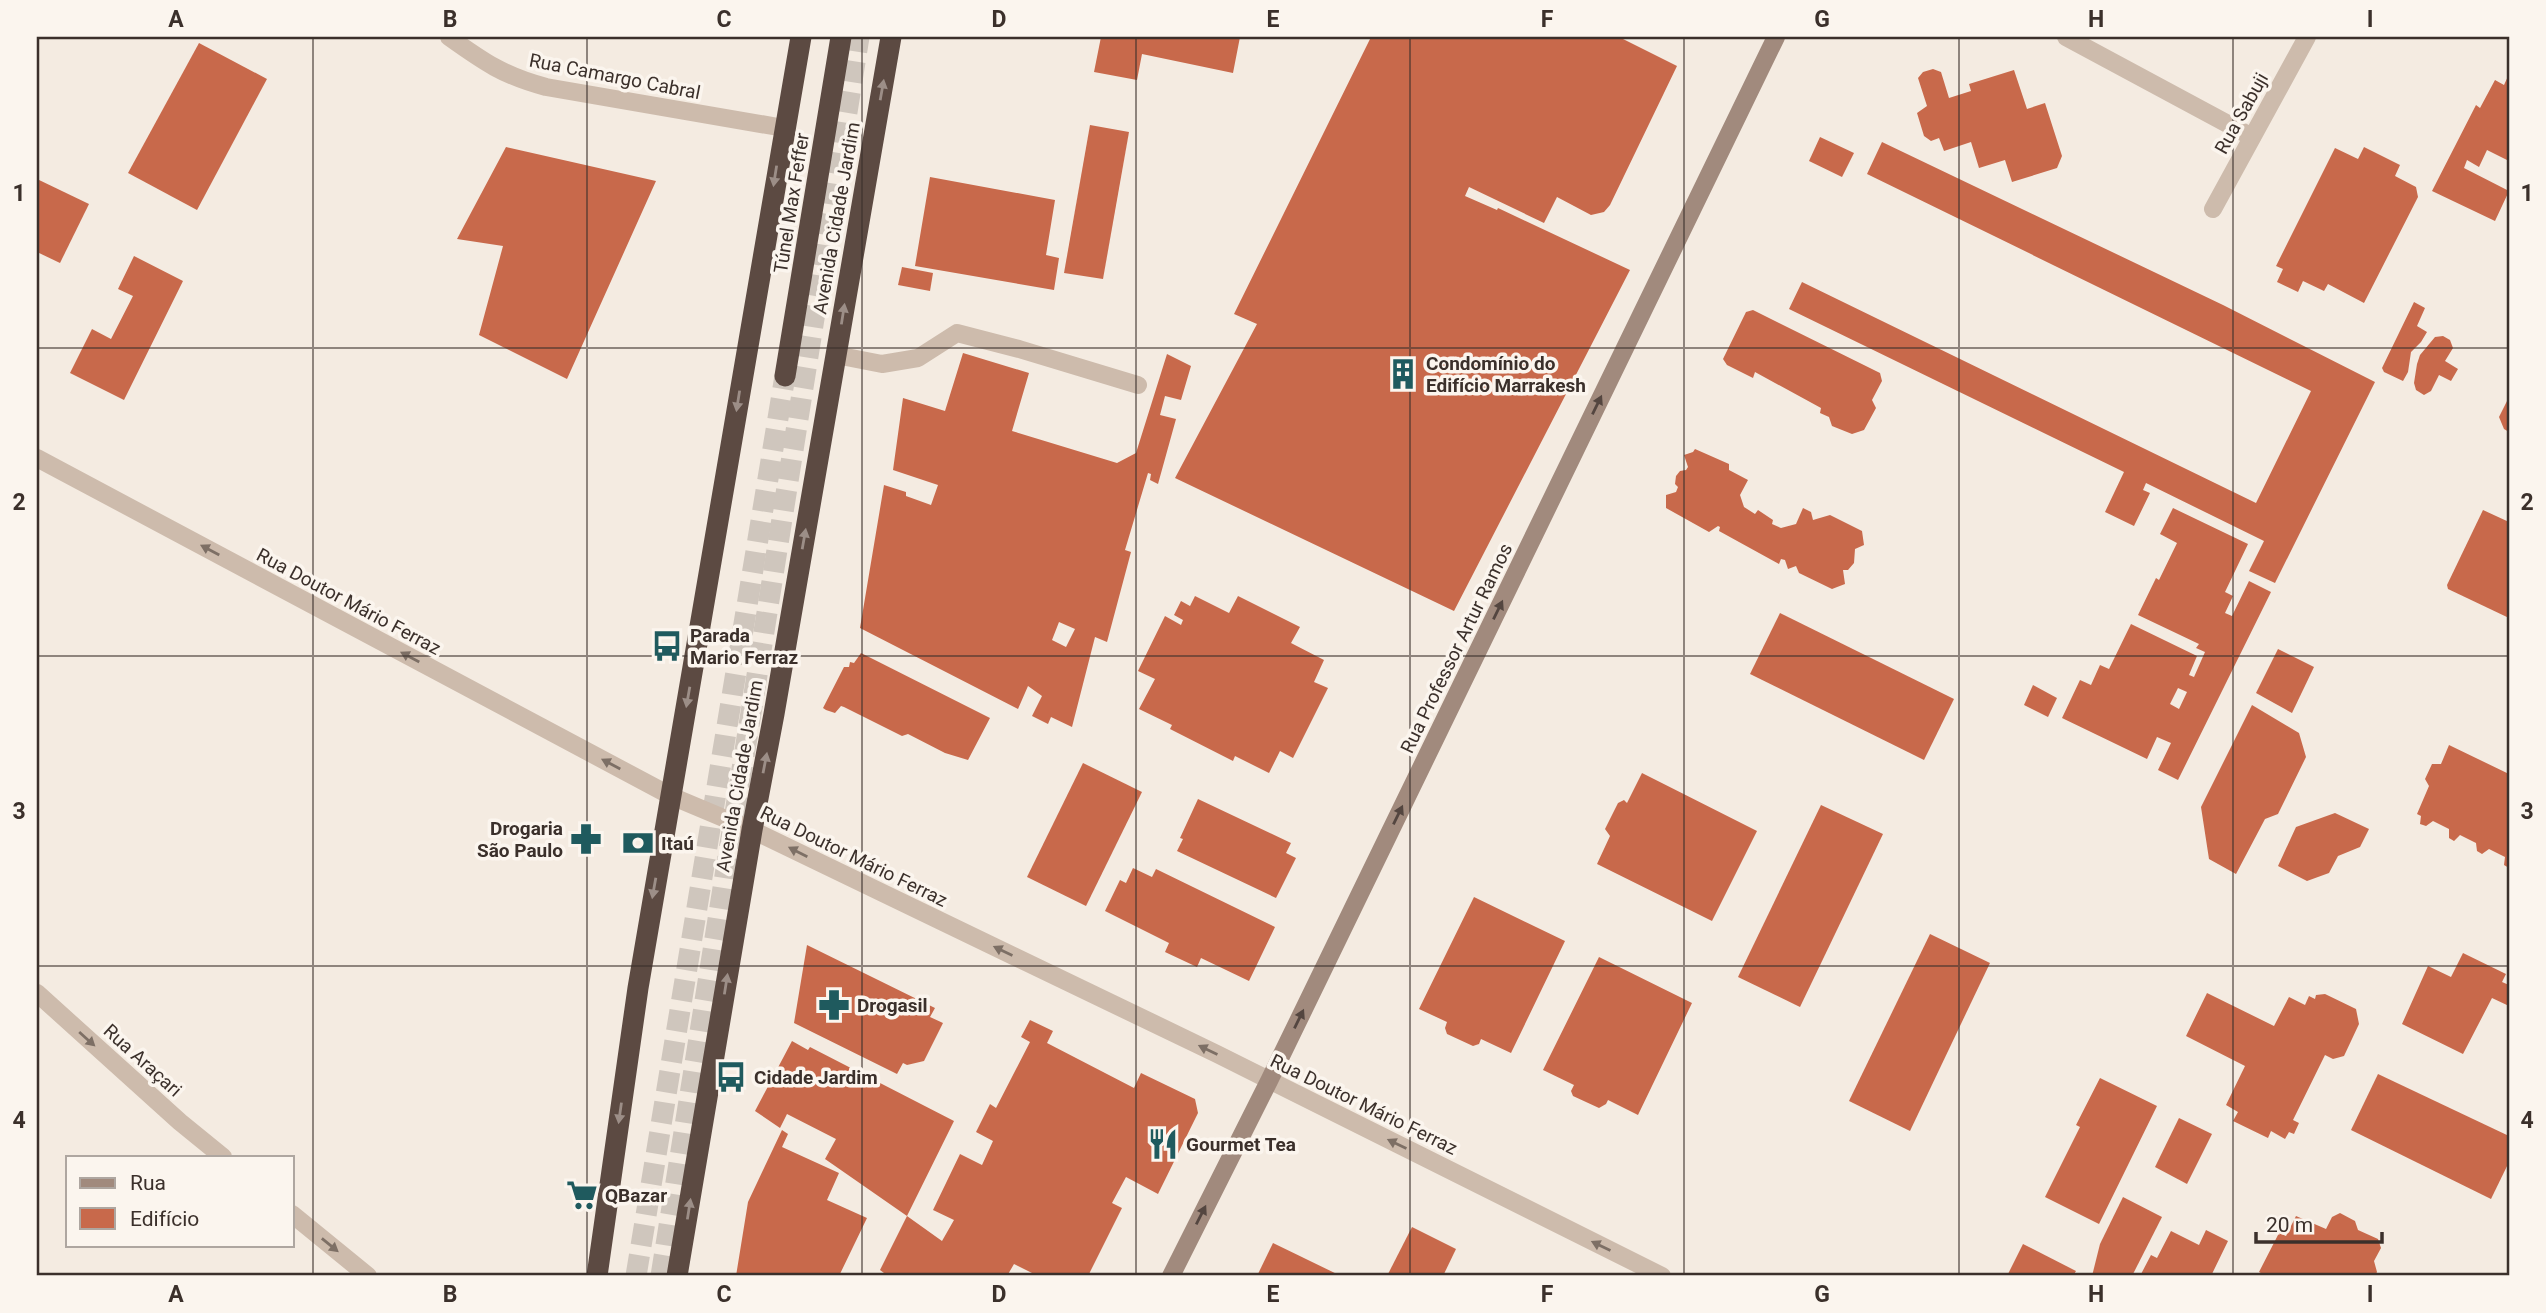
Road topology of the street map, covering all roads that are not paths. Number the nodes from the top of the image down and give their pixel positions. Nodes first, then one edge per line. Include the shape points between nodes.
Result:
1 (449, 37) edge
2 (801, 37) edge
3 (841, 37) edge
4 (891, 37) edge
5 (1776, 37) edge
6 (2066, 37) edge
7 (2307, 37) edge
8 (783, 128) junction
9 (2252, 138) junction
10 (2213, 209) dead end
11 (836, 355) junction
12 (785, 376) tunnel mouth
13 (1138, 385) dead end
14 (37, 458) edge
15 (671, 796) junction
16 (752, 830) junction
17 (37, 993) edge
18 (1269, 1081) junction
19 (222, 1156) edge
20 (294, 1216) edge
21 (360, 1274) edge
22 (597, 1276) edge
23 (677, 1276) edge
24 (1171, 1276) edge
25 (1662, 1276) edge

1 - 8 street, Rua Camargo Cabral via 516,79
2 - 8 highway
3 - 12 highway, Túnel Max Feffer
11 -> 4 highway, Avenida Cidade Jardim
18 -> 5 street, Rua Professor Artur Ramos
6 - 9 street
7 - 9 street, Rua Sabuji
8 -> 15 highway
9 - 10 street, Rua Sabuji
11 - 13 street via 883,365 918,358 957,333
16 -> 11 highway, Avenida Cidade Jardim
15 -> 14 street, Rua Doutor Mário Ferraz
15 - 16 street, Rua Doutor Mário Ferraz
15 -> 22 highway
18 -> 16 street, Rua Doutor Mário Ferraz
23 -> 16 highway, Avenida Cidade Jardim
17 -> 19 street, Rua Araçari
24 -> 18 street, Rua Professor Artur Ramos
25 -> 18 street, Rua Doutor Mário Ferraz
20 -> 21 street

